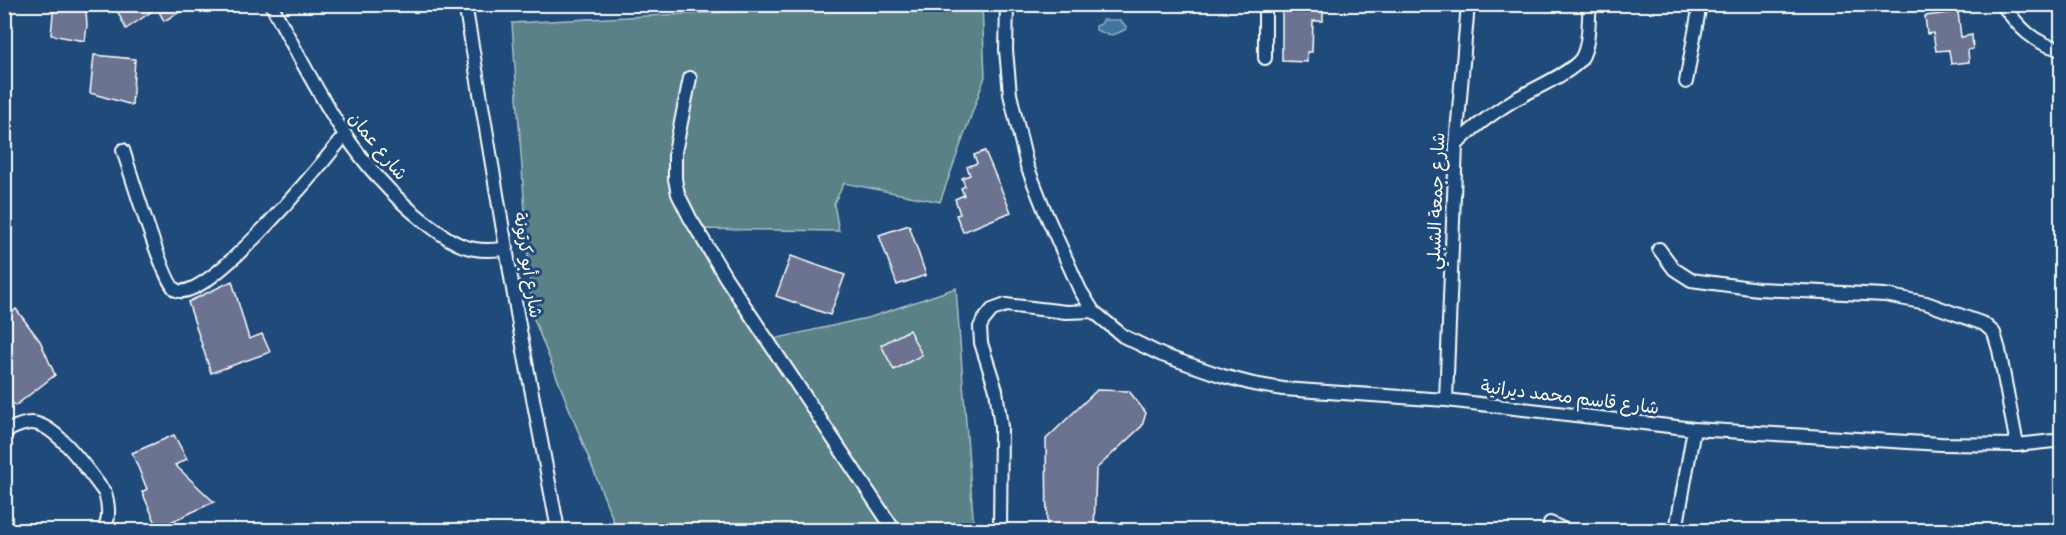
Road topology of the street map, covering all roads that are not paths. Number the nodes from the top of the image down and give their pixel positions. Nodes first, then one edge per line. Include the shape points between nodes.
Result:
1 (271, 4) edge
2 (465, 4) edge
3 (1007, 4) edge
4 (1265, 4) edge
5 (1468, 4) edge
6 (1590, 4) edge
7 (1700, 4) edge
8 (2002, 4) edge
9 (2061, 49) edge
10 (1265, 58) dead end
11 (690, 78) dead end
12 (1686, 82) dead end
13 (344, 136) junction
14 (1456, 145) junction
15 (123, 150) dead end
16 (507, 248) junction
17 (1659, 249) dead end
18 (1093, 310) junction
19 (1446, 400) junction
20 (1694, 429) junction
21 (4, 432) edge
22 (2061, 440) edge
23 (2017, 445) junction
24 (1550, 523) dead end
25 (104, 531) edge
26 (558, 531) edge
27 (894, 531) edge
28 (1000, 531) edge
29 (1565, 531) edge
30 (1676, 531) edge

1 - 13 street, شارع عمان
2 - 16 street, شارع أبو كرتونة
3 - 18 street, شارع قاسم محمد ديرانية via 1010,94 1027,166
4 - 10 street
5 - 14 street, شارع جمعة الشبلي
6 - 14 street via 1580,60 1470,130
7 - 12 street
8 - 9 street via 2032,37
11 - 27 street via 675,152 678,194 726,278
13 - 15 street via 261,233 213,274 180,292 162,266
13 - 16 street, شارع عمان via 386,187 444,237 482,252
14 - 19 street, شارع جمعة الشبلي
16 - 26 street, شارع أبو كرتونة
17 - 23 street via 1674,269 1691,280 1885,295 1926,303 1984,324 1994,333 1999,350
18 - 19 street, شارع قاسم محمد ديرانية via 1141,346 1253,384
18 - 28 street via 1066,312 1006,305 992,310 983,321 981,343 996,390 1001,427
19 - 20 street, شارع قاسم محمد ديرانية
20 - 23 street, شارع قاسم محمد ديرانية
20 - 30 street
21 - 25 street via 34,423 56,435 105,493 108,514
22 - 23 street, شارع قاسم محمد ديرانية
24 - 29 street

